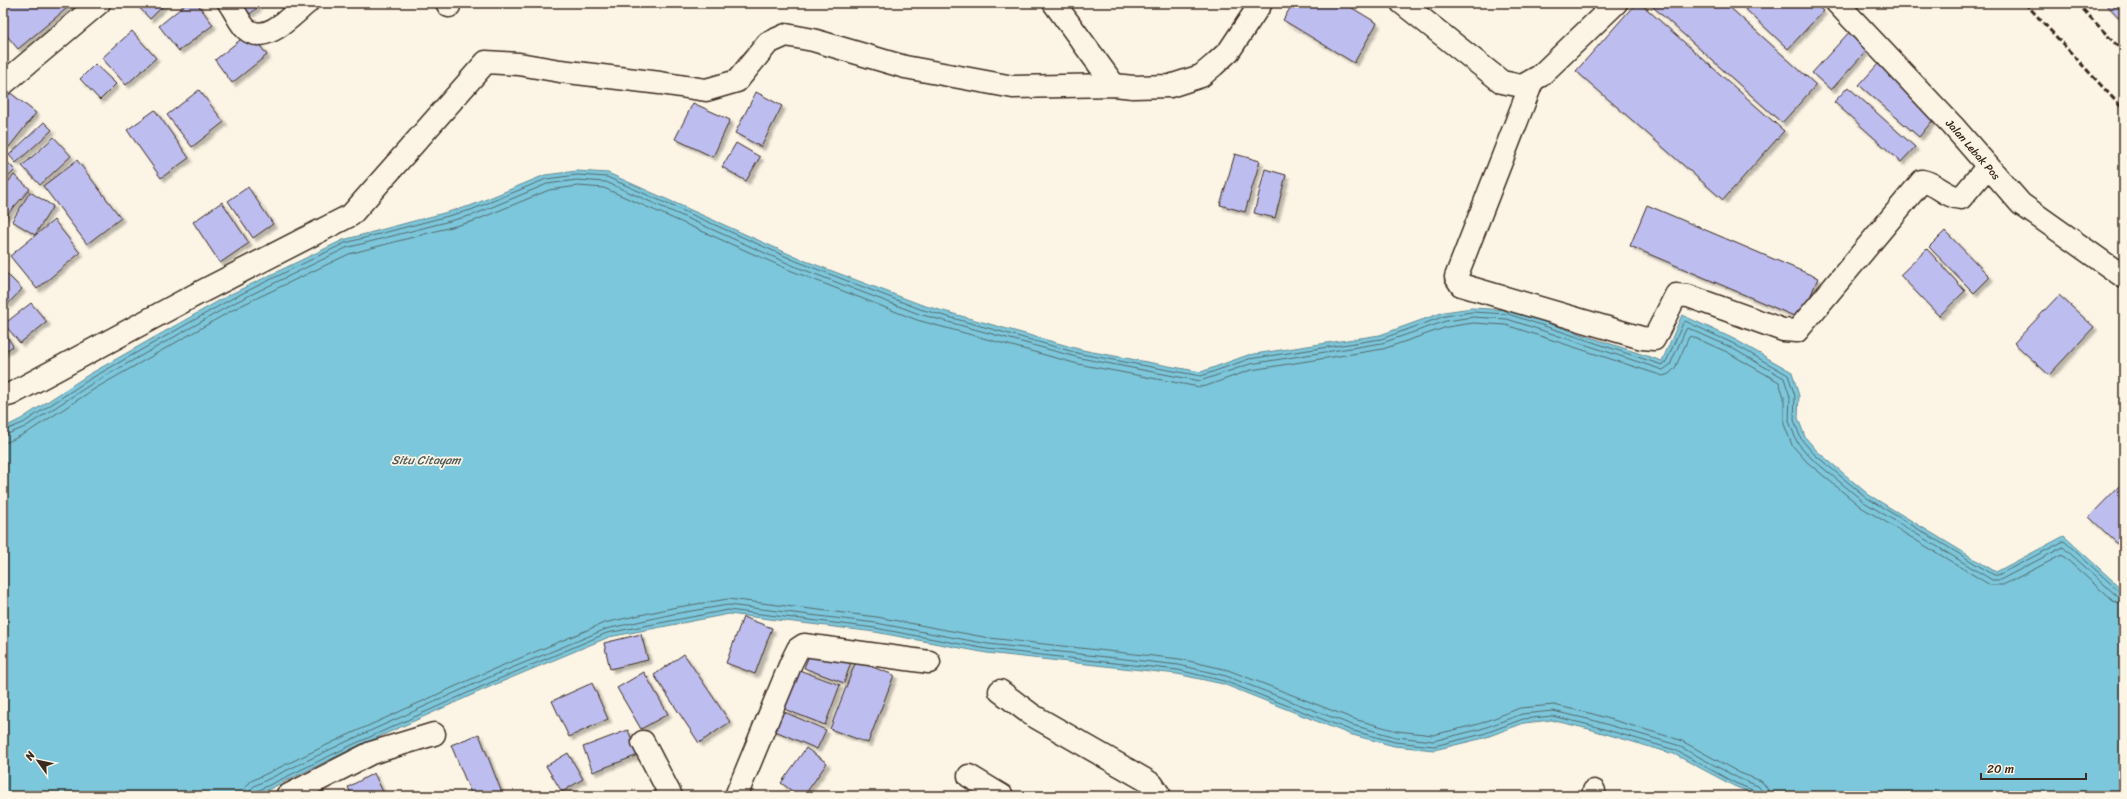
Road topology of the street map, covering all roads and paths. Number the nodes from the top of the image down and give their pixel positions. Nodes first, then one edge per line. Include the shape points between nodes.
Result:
1 (99, 3) edge
2 (229, 3) edge
3 (307, 3) edge
4 (1054, 3) edge
5 (1261, 3) edge
6 (1402, 3) edge
7 (1616, 3) edge
8 (1837, 3) edge
9 (1532, 82) junction
10 (3, 84) edge
11 (1114, 85) junction
12 (1988, 166) junction
13 (2124, 277) edge
14 (3, 396) edge
15 (929, 662) dead end
16 (1000, 691) dead end
17 (434, 734) dead end
18 (643, 742) dead end
19 (969, 776) dead end
20 (287, 796) edge
21 (671, 796) edge
22 (736, 796) edge
23 (1002, 796) edge
24 (1160, 796) edge

1 - 10 street
2 - 3 street via 244,27 257,34 277,28
4 - 11 street
5 - 11 street via 1229,51 1200,76 1170,86
6 - 9 street via 1502,82 1522,86
7 - 9 street
8 - 12 street, Jalan Lebak Pos
9 - 12 street via 1456,278 1461,285 1642,338 1654,339 1676,295 1688,296 1783,330 1797,331 1922,181 1960,198
11 - 14 street via 1013,88 906,67 813,40 786,36 768,43 737,80 706,90 519,64 486,62 351,215
12 - 13 street, Jalan Lebak Pos via 2021,204
15 - 22 street via 835,648 804,645 800,647
16 - 24 street via 1032,715 1152,784
17 - 20 street via 370,753
18 - 21 street
19 - 23 street

